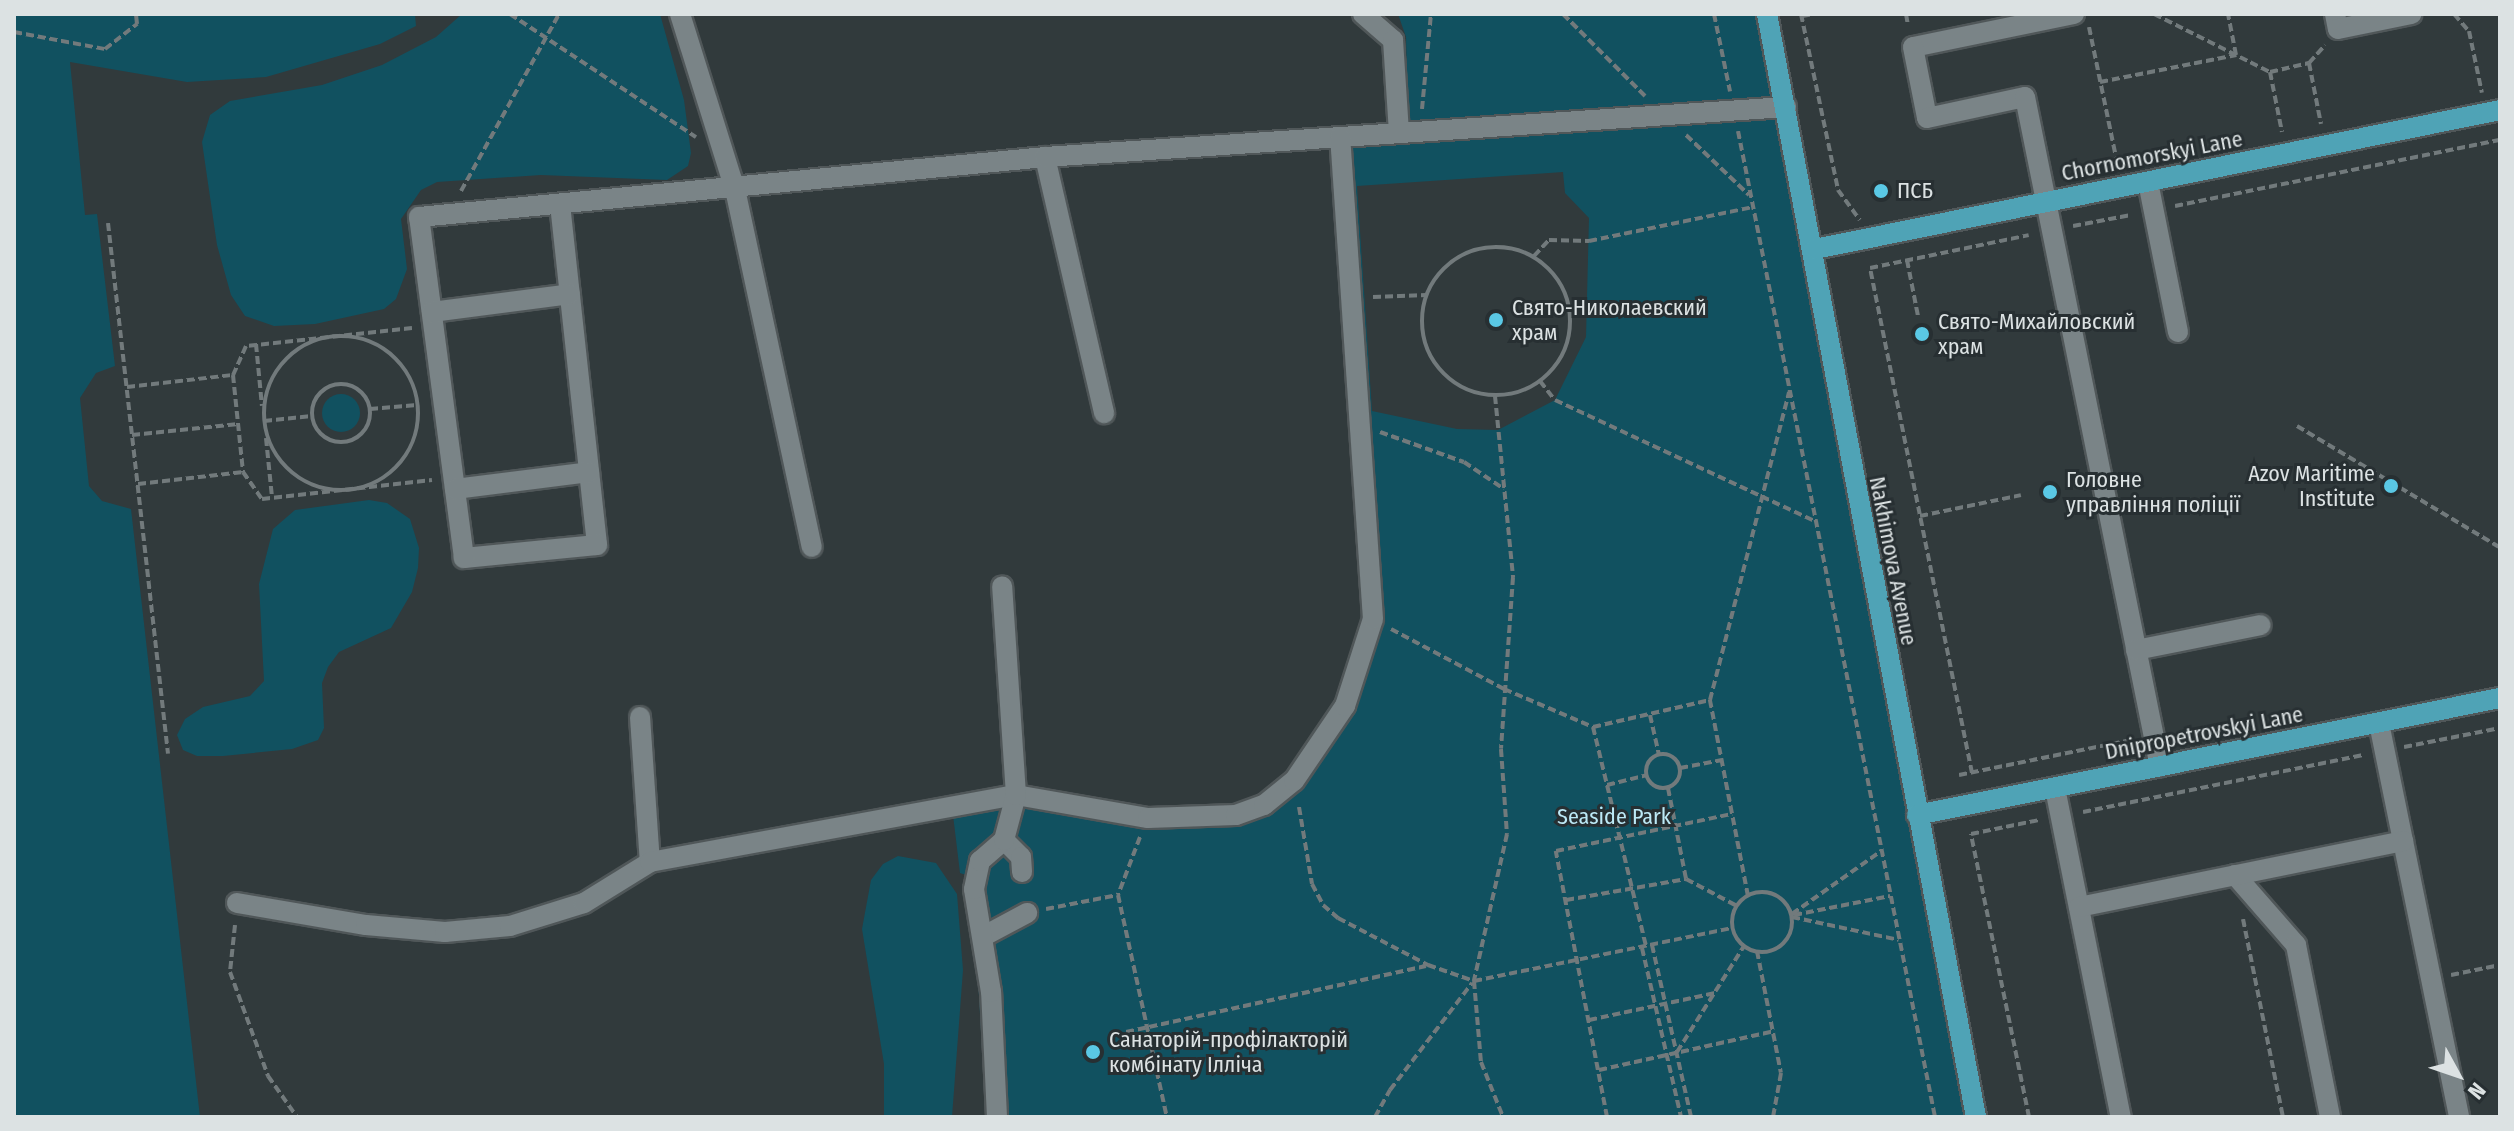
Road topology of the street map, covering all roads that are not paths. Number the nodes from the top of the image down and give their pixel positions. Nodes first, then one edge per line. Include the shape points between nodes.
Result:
1 (680, 14) edge
2 (1363, 14) edge
3 (1767, 14) edge
4 (2074, 14) edge
5 (2335, 14) edge
6 (2411, 14) edge
7 (1987, 23) edge
8 (1786, 107) junction
9 (2500, 110) edge
10 (1399, 133) junction
11 (1340, 137) junction
12 (1045, 157) junction
13 (2148, 182) junction
14 (735, 189) junction
15 (2046, 202) junction
16 (560, 204) junction
17 (1815, 249) junction
18 (570, 294) junction
19 (433, 318) junction
20 (2178, 332) dead end
21 (1104, 413) dead end
22 (589, 472) junction
23 (454, 483) junction
24 (812, 547) dead end
25 (1002, 586) dead end
26 (2261, 625) dead end
27 (2136, 650) junction
28 (2500, 698) edge
29 (640, 717) dead end
30 (2379, 723) junction
31 (2160, 767) junction
32 (2055, 788) junction
33 (1016, 795) junction
34 (1917, 815) junction
35 (1004, 840) junction
36 (2403, 841) junction
37 (650, 862) junction
38 (1022, 872) dead end
39 (2235, 875) junction
40 (237, 903) road end
41 (2079, 907) junction
42 (1027, 913) road end
43 (984, 936) junction
44 (997, 1117) edge
45 (1976, 1117) edge
46 (2121, 1117) edge
47 (2330, 1117) edge
48 (2459, 1117) edge

1 - 14 lane
2 - 10 lane via 1393,40
3 - 8 main road, Nakhimova Avenue
4 - 7 lane
5 - 6 lane via 2338,29
7 - 15 lane via 1913,47 1927,118 2025,97
8 - 10 lane
8 - 17 main road, Nakhimova Avenue
9 - 13 main road, Chornomorskyi Lane
10 - 11 lane
11 - 12 lane
11 - 33 lane via 1373,619 1345,706 1294,781 1264,805 1236,815 1148,818
12 - 14 lane
12 - 21 lane
13 - 15 main road, Chornomorskyi Lane
13 - 20 lane
14 - 16 lane
14 - 24 lane
15 - 17 main road, Chornomorskyi Lane
15 - 27 lane
16 - 18 lane
16 - 19 lane via 419,217
17 - 34 main road, Nakhimova Avenue via 1833,380
18 - 19 lane
18 - 22 lane
19 - 23 lane
22 - 23 lane
22 - 23 lane via 597,545 464,558
25 - 33 lane
26 - 27 lane
27 - 31 lane
28 - 30 main road, Dnipropetrovskyi Lane
29 - 37 lane
30 - 31 main road, Dnipropetrovskyi Lane
30 - 36 lane
31 - 32 main road, Dnipropetrovskyi Lane
32 - 34 main road, Dnipropetrovskyi Lane
32 - 41 lane
33 - 35 lane
33 - 37 lane
34 - 45 main road, Nakhimova Avenue
35 - 38 lane via 1021,857
35 - 43 lane via 977,869 974,889
36 - 39 lane
36 - 48 lane
37 - 40 lane via 584,903 510,926 445,932
39 - 41 lane
39 - 47 lane via 2296,945
41 - 46 lane
42 - 43 lane
43 - 44 lane

